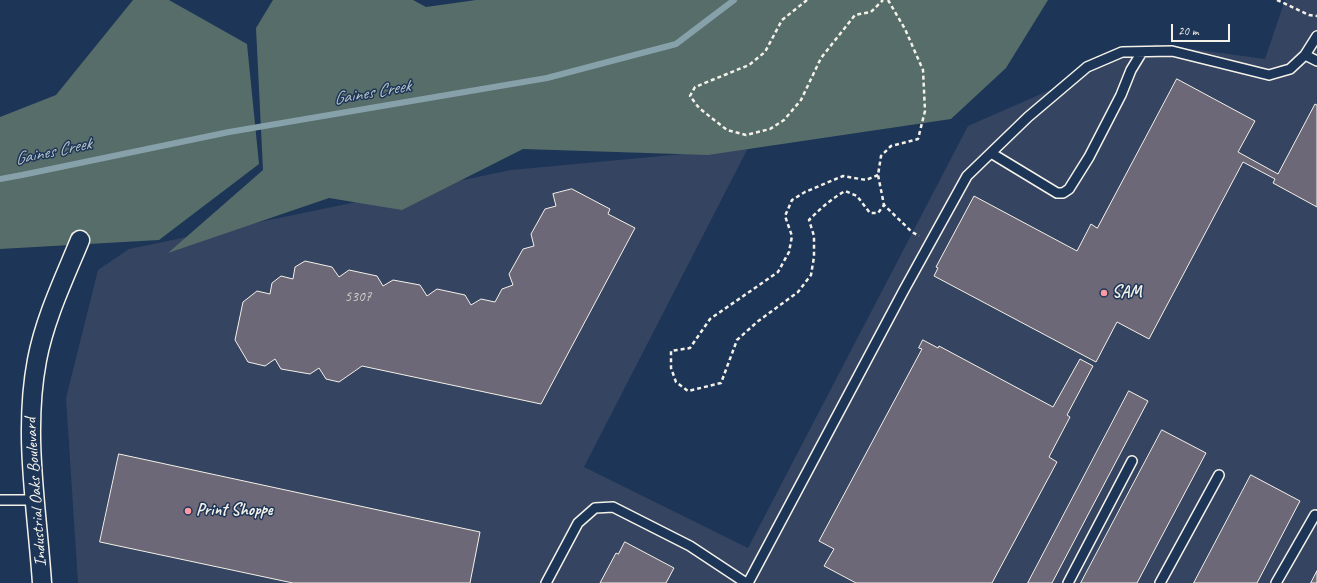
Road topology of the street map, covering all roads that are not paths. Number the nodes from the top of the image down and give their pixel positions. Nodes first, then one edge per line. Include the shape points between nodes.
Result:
1 (1317, 36) edge
2 (1142, 52) junction
3 (1305, 55) junction
4 (1317, 61) edge
5 (991, 153) junction
6 (80, 240) dead end
7 (1132, 461) dead end
8 (1219, 475) dead end
9 (0, 500) edge
10 (34, 500) junction
11 (1315, 515) dead end
12 (42, 583) edge
13 (546, 583) edge
14 (747, 583) edge
15 (1068, 583) edge
16 (1160, 583) edge
17 (1276, 583) edge

1 - 3 lane
2 - 3 lane via 1172,51 1269,75 1290,69
2 - 5 lane via 1122,52 1087,67 1028,117
2 - 5 lane via 1089,157 1063,193 1057,193
3 - 4 lane
5 - 14 lane via 967,176
6 - 10 street, Industrial Oaks Boulevard via 49,318 36,365 30,447
7 - 15 lane
8 - 16 lane
9 - 10 lane
10 - 12 street, Industrial Oaks Boulevard
11 - 17 lane
13 - 14 lane via 578,523 595,508 613,506 690,546

